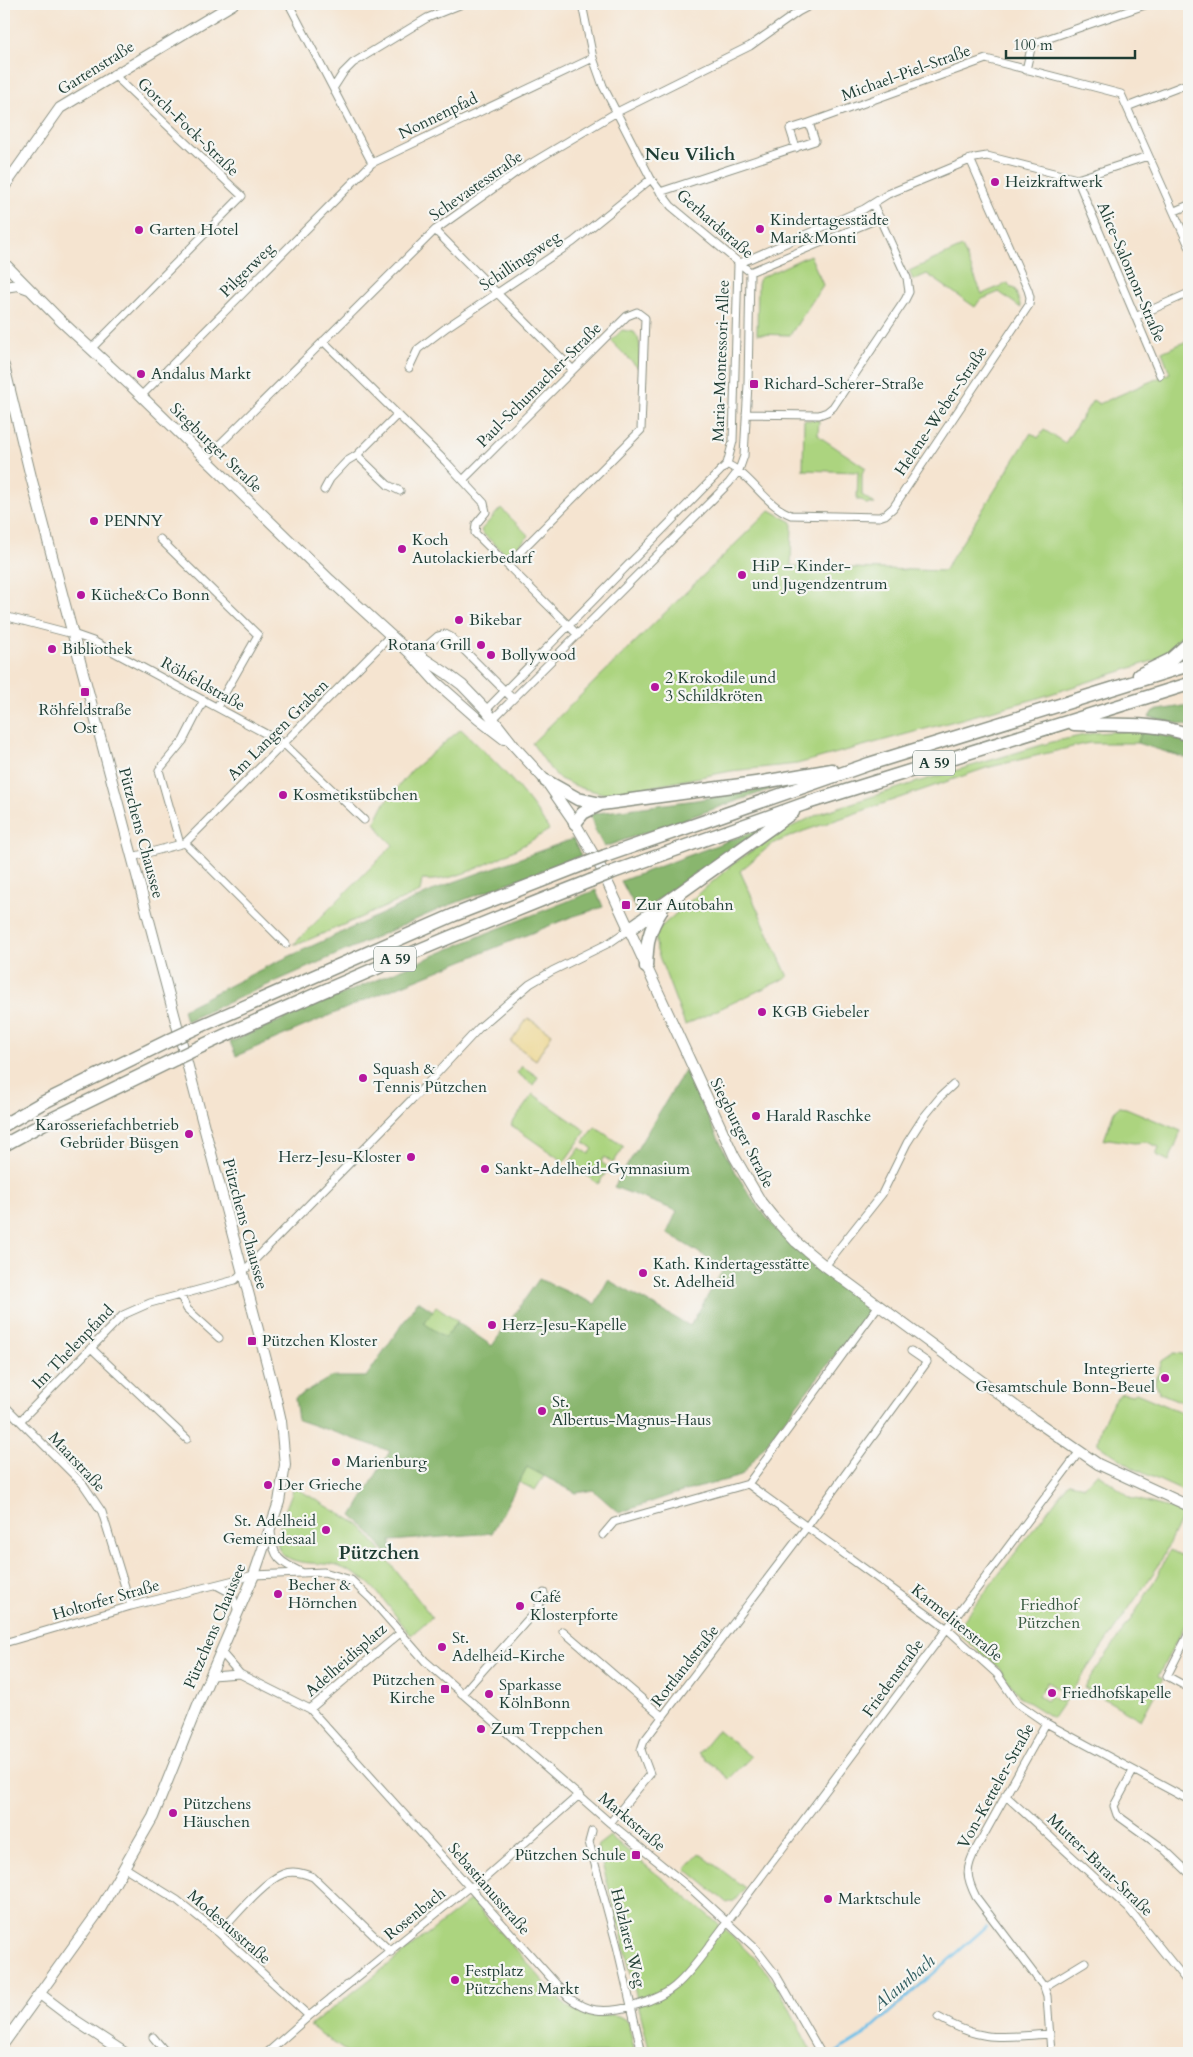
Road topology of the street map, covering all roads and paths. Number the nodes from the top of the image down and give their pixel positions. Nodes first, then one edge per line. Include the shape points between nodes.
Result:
1 (233, 4) edge
2 (289, 4) edge
3 (462, 4) edge
4 (582, 4) edge
5 (813, 4) edge
6 (1148, 4) edge
7 (593, 58) junction
8 (1026, 70) junction
9 (113, 74) junction
10 (1189, 83) edge
11 (334, 88) junction
12 (1127, 107) junction
13 (617, 112) junction
14 (809, 122) junction
15 (796, 148) junction
16 (1148, 156) junction
17 (970, 159) junction
18 (372, 162) junction
19 (651, 179) junction
20 (1077, 179) junction
21 (4, 187) edge
22 (660, 192) junction
23 (873, 204) junction
24 (1189, 205) edge
25 (1175, 211) junction
26 (880, 218) junction
27 (435, 230) junction
28 (1189, 246) edge
29 (4, 263) edge
30 (738, 264) junction
31 (750, 272) junction
32 (4, 287) edge
33 (33, 291) junction
34 (498, 293) junction
35 (1189, 293) edge
36 (1135, 317) junction
37 (323, 342) junction
38 (91, 349) junction
39 (4, 366) edge
40 (409, 368) dead end
41 (573, 370) junction
42 (1160, 376) dead end
43 (141, 396) junction
44 (746, 414) junction
45 (397, 415) junction
46 (357, 455) junction
47 (205, 459) junction
48 (727, 464) junction
49 (739, 470) junction
50 (463, 480) junction
51 (324, 490) dead end
52 (400, 491) dead end
53 (160, 539) dead end
54 (507, 565) junction
55 (4, 616) edge
56 (569, 626) junction
57 (73, 634) junction
58 (578, 635) junction
59 (390, 636) junction
60 (1189, 643) edge
61 (413, 655) junction
62 (1189, 665) edge
63 (1189, 684) edge
64 (504, 691) junction
65 (1105, 692) junction
66 (513, 699) junction
67 (204, 700) junction
68 (217, 707) junction
69 (486, 710) junction
70 (478, 719) junction
71 (493, 719) junction
72 (1064, 723) junction
73 (1189, 734) edge
74 (283, 744) junction
75 (515, 747) junction
76 (869, 764) junction
77 (546, 781) junction
78 (601, 804) junction
79 (804, 804) junction
80 (364, 820) dead end
81 (575, 822) junction
82 (182, 844) junction
83 (132, 857) junction
84 (663, 906) junction
85 (628, 930) junction
86 (286, 944) dead end
87 (646, 967) junction
88 (953, 1085) dead end
89 (4, 1125) edge
90 (4, 1145) edge
91 (825, 1266) junction
92 (242, 1273) junction
93 (180, 1294) junction
94 (879, 1305) junction
95 (219, 1338) dead end
96 (91, 1348) junction
97 (911, 1351) dead end
98 (4, 1405) edge
99 (20, 1421) junction
100 (187, 1439) dead end
101 (1080, 1451) junction
102 (748, 1484) junction
103 (1189, 1506) edge
104 (270, 1527) junction
105 (806, 1528) junction
106 (603, 1534) dead end
107 (303, 1573) junction
108 (254, 1575) junction
109 (216, 1584) junction
110 (544, 1593) dead end
111 (131, 1606) junction
112 (238, 1611) junction
113 (946, 1628) junction
114 (564, 1631) dead end
115 (1189, 1633) edge
116 (399, 1634) junction
117 (4, 1643) edge
118 (221, 1652) junction
119 (240, 1674) junction
120 (211, 1676) junction
121 (1189, 1688) edge
122 (462, 1694) junction
123 (310, 1709) junction
124 (663, 1717) junction
125 (1046, 1723) junction
126 (1133, 1771) junction
127 (579, 1795) junction
128 (1005, 1795) junction
129 (1189, 1800) edge
130 (610, 1823) junction
131 (592, 1830) dead end
132 (124, 1867) junction
133 (1189, 1873) edge
134 (470, 1887) junction
135 (728, 1922) junction
136 (218, 1933) junction
137 (391, 1952) junction
138 (1085, 1962) dead end
139 (1189, 1984) edge
140 (1044, 1987) junction
141 (40, 1994) junction
142 (631, 2006) junction
143 (310, 2016) junction
144 (938, 2017) dead end
145 (1050, 2034) junction
146 (153, 2037) dead end
147 (4, 2043) edge
148 (125, 2053) edge
149 (170, 2053) edge
150 (267, 2053) edge
151 (642, 2053) edge
152 (821, 2053) edge
153 (1051, 2053) edge

1 - 9 street, Gartenstraße
2 - 11 street
3 - 11 street via 427,18 353,63
4 - 7 street, Gerhardstraße
5 - 13 street, Schevastesstraße via 750,46
6 - 8 street via 1032,44
7 - 13 street, Gerhardstraße
7 - 18 street, Nonnenpfad
8 - 12 street, Michael-Piel-Straße via 1122,94
8 - 14 street, Michael-Piel-Straße via 986,59
9 - 21 street, Gartenstraße via 60,108
9 - 38 street, Gorch-Fock-Straße via 242,196
10 - 12 street
11 - 18 street
12 - 16 street, Michael-Piel-Straße
13 - 19 street, Gerhardstraße
13 - 27 street, Schevastesstraße via 518,171
14 - 15 street, Michael-Piel-Straße via 790,130
14 - 15 street via 815,141
15 - 22 street
16 - 20 street
16 - 25 street, Michael-Piel-Straße
17 - 20 street, Maria-Montessori-Allee via 987,156
17 - 23 street, Maria-Montessori-Allee via 888,194
17 - 49 street, Helene-Weber-Straße via 1028,290 1029,305 893,508 879,517 791,516 780,511
18 - 43 street, Pilgerweg
19 - 22 street, Gerhardstraße
19 - 34 street, Schillingsweg via 573,242
20 - 36 street, Alice-Salomon-Straße
22 - 30 street, Gerhardstraße via 671,206
23 - 26 street
23 - 30 street, Maria-Montessori-Allee
24 - 25 street
25 - 28 street, Michael-Piel-Straße
26 - 31 street, Maria-Montessori-Allee
26 - 44 street via 906,274 909,292 833,407 819,415
27 - 34 street
27 - 37 street, Schevastesstraße
29 - 33 street, Siegburger Straße
30 - 31 street, Gerhardstraße
30 - 48 street, Maria-Montessori-Allee via 733,441
31 - 44 street, Maria-Montessori-Allee
32 - 33 street via 18,285
33 - 38 street, Siegburger Straße
34 - 40 street, Schillingsweg via 418,349
34 - 41 street
35 - 36 street
36 - 42 street, Alice-Salomon-Straße
37 - 45 street
37 - 47 street, Schevastesstraße
38 - 43 street, Siegburger Straße
39 - 57 street, Pützchens Chaussee
41 - 50 street, Paul-Schumacher-Straße
41 - 54 street, Paul-Schumacher-Straße via 627,316 637,312 645,318 641,430
43 - 47 street, Siegburger Straße
44 - 49 street, Maria-Montessori-Allee via 744,454
45 - 46 street
45 - 50 street
46 - 51 street via 330,479
46 - 52 street via 388,485
47 - 59 street, Siegburger Straße
48 - 49 street, Helene-Weber-Straße
48 - 56 street, Maria-Montessori-Allee
49 - 58 street, Maria-Montessori-Allee
50 - 54 street via 484,503 486,512 476,524 476,533
53 - 68 street via 258,635
54 - 56 street
55 - 57 street, Röhfeldstraße
56 - 58 street
56 - 64 street, Maria-Montessori-Allee
57 - 67 street, Röhfeldstraße via 111,650
57 - 83 street, Pützchens Chaussee
58 - 66 street, Maria-Montessori-Allee
59 - 61 street, Siegburger Straße
59 - 74 street, Am Langen Graben
60 - 65 highway via 1170,660
61 - 64 street via 445,634
61 - 69 street, Siegburger Straße via 462,685
61 - 70 street, Siegburger Straße via 436,682
62 - 65 highway, A 59
63 - 72 highway, A 59
64 - 66 street
64 - 69 street, Maria-Montessori-Allee
65 - 76 highway, A 59
66 - 71 street, Maria-Montessori-Allee
67 - 68 street, Röhfeldstraße
67 - 82 street via 183,742 160,770
68 - 74 street, Röhfeldstraße
69 - 70 street
69 - 71 street, Siegburger Straße
70 - 75 street, Siegburger Straße
71 - 75 street, Siegburger Straße
72 - 73 highway via 1146,725
72 - 79 highway, A 59
74 - 80 street, Röhfeldstraße
74 - 82 street, Am Langen Graben
75 - 77 street, Siegburger Straße
76 - 78 highway
76 - 89 highway, A 59, bridge via 605,856 404,936 168,1041
77 - 78 highway via 578,800
77 - 81 street, Siegburger Straße
78 - 81 highway via 583,813
79 - 84 highway
79 - 90 highway, A 59, bridge via 613,872 358,975 204,1045
81 - 85 street, Siegburger Straße via 599,864
82 - 83 street, Am Langen Graben
82 - 86 street
83 - 92 street, Pützchens Chaussee
84 - 85 highway
84 - 87 highway via 647,940
85 - 87 street, Siegburger Straße
85 - 92 street, Im Thelenpfand via 530,984 479,1028
87 - 91 street, Siegburger Straße via 744,1174 780,1226
88 - 91 street via 923,1118 882,1194
91 - 94 street, Siegburger Straße
92 - 93 street, Im Thelenpfand via 234,1280
92 - 104 street, Pützchens Chaussee via 281,1421 285,1465 279,1502
93 - 95 street via 186,1309
93 - 96 street, Im Thelenpfand via 123,1314
94 - 101 street, Siegburger Straße
94 - 102 street
96 - 99 street, Im Thelenpfand
96 - 100 street
97 - 105 street via 927,1362
98 - 99 street, Maarstraße
99 - 111 street, Maarstraße via 95,1499
101 - 103 street, Siegburger Straße via 1098,1464
101 - 113 street, Friedenstraße
102 - 105 street, Karmeliterstraße
102 - 106 street via 614,1522
104 - 107 street, Adelheidisplatz via 277,1558
104 - 108 street, Pützchens Chaussee
105 - 113 street, Karmeliterstraße
105 - 124 street, Rottlandstraße
107 - 108 street, Adelheidisplatz
107 - 116 street, Adelheidisplatz via 324,1572 351,1580
108 - 109 street, Holtorfer Straße
108 - 112 street, Pützchens Chaussee
109 - 111 street, Holtorfer Straße
109 - 112 street via 231,1592
110 - 122 street via 538,1608
111 - 117 street, Holtorfer Straße
112 - 118 street, Pützchens Chaussee
113 - 125 street, Karmeliterstraße via 997,1674 1016,1703
113 - 135 street, Friedenstraße
114 - 124 street
115 - 121 street via 1167,1676
116 - 122 street, Marktstraße
116 - 123 street, Adelheidisplatz
118 - 119 street, Sebastianusstraße
118 - 120 street, Pützchens Chaussee
119 - 120 street
119 - 123 street, Sebastianusstraße
120 - 132 street, Pützchens Chaussee via 153,1817
122 - 127 street, Marktstraße
123 - 134 street, Sebastianusstraße
124 - 130 street, Rottlandstraße via 644,1741 642,1750 649,1768 648,1779
125 - 126 street, Karmeliterstraße
125 - 128 street, Von-Ketteler-Straße
126 - 129 street, Karmeliterstraße
126 - 133 street via 1114,1806 1117,1815 1164,1849
127 - 130 street, Marktstraße
127 - 134 street, Rosenbach via 478,1884
128 - 139 street, Mutter-Barat-Straße via 1128,1909
128 - 140 street, Von-Ketteler-Straße via 968,1863 968,1879 976,1897
130 - 135 street, Marktstraße
131 - 142 street, Holzlarer Weg via 589,1842
132 - 136 street, Modestusstraße via 177,1900
132 - 141 street, Pützchens Chaussee via 99,1911
134 - 137 street, Rosenbach
134 - 142 street, Sebastianusstraße via 558,1988 575,2002 595,2010
135 - 142 street, Sebastianusstraße via 676,1986
135 - 152 street, Marktstraße via 755,1948 776,1975
136 - 137 street via 264,1887 281,1875 296,1872 313,1876
136 - 143 street, Modestusstraße
137 - 143 street, Rosenbach
138 - 140 street
140 - 145 street, Von-Ketteler-Straße
141 - 147 street, Pützchens Chaussee
141 - 148 street
142 - 151 street, Holzlarer Weg
143 - 150 street, Rosenbach
144 - 145 street via 959,2029 993,2037
145 - 153 street, Von-Ketteler-Straße
146 - 149 street

